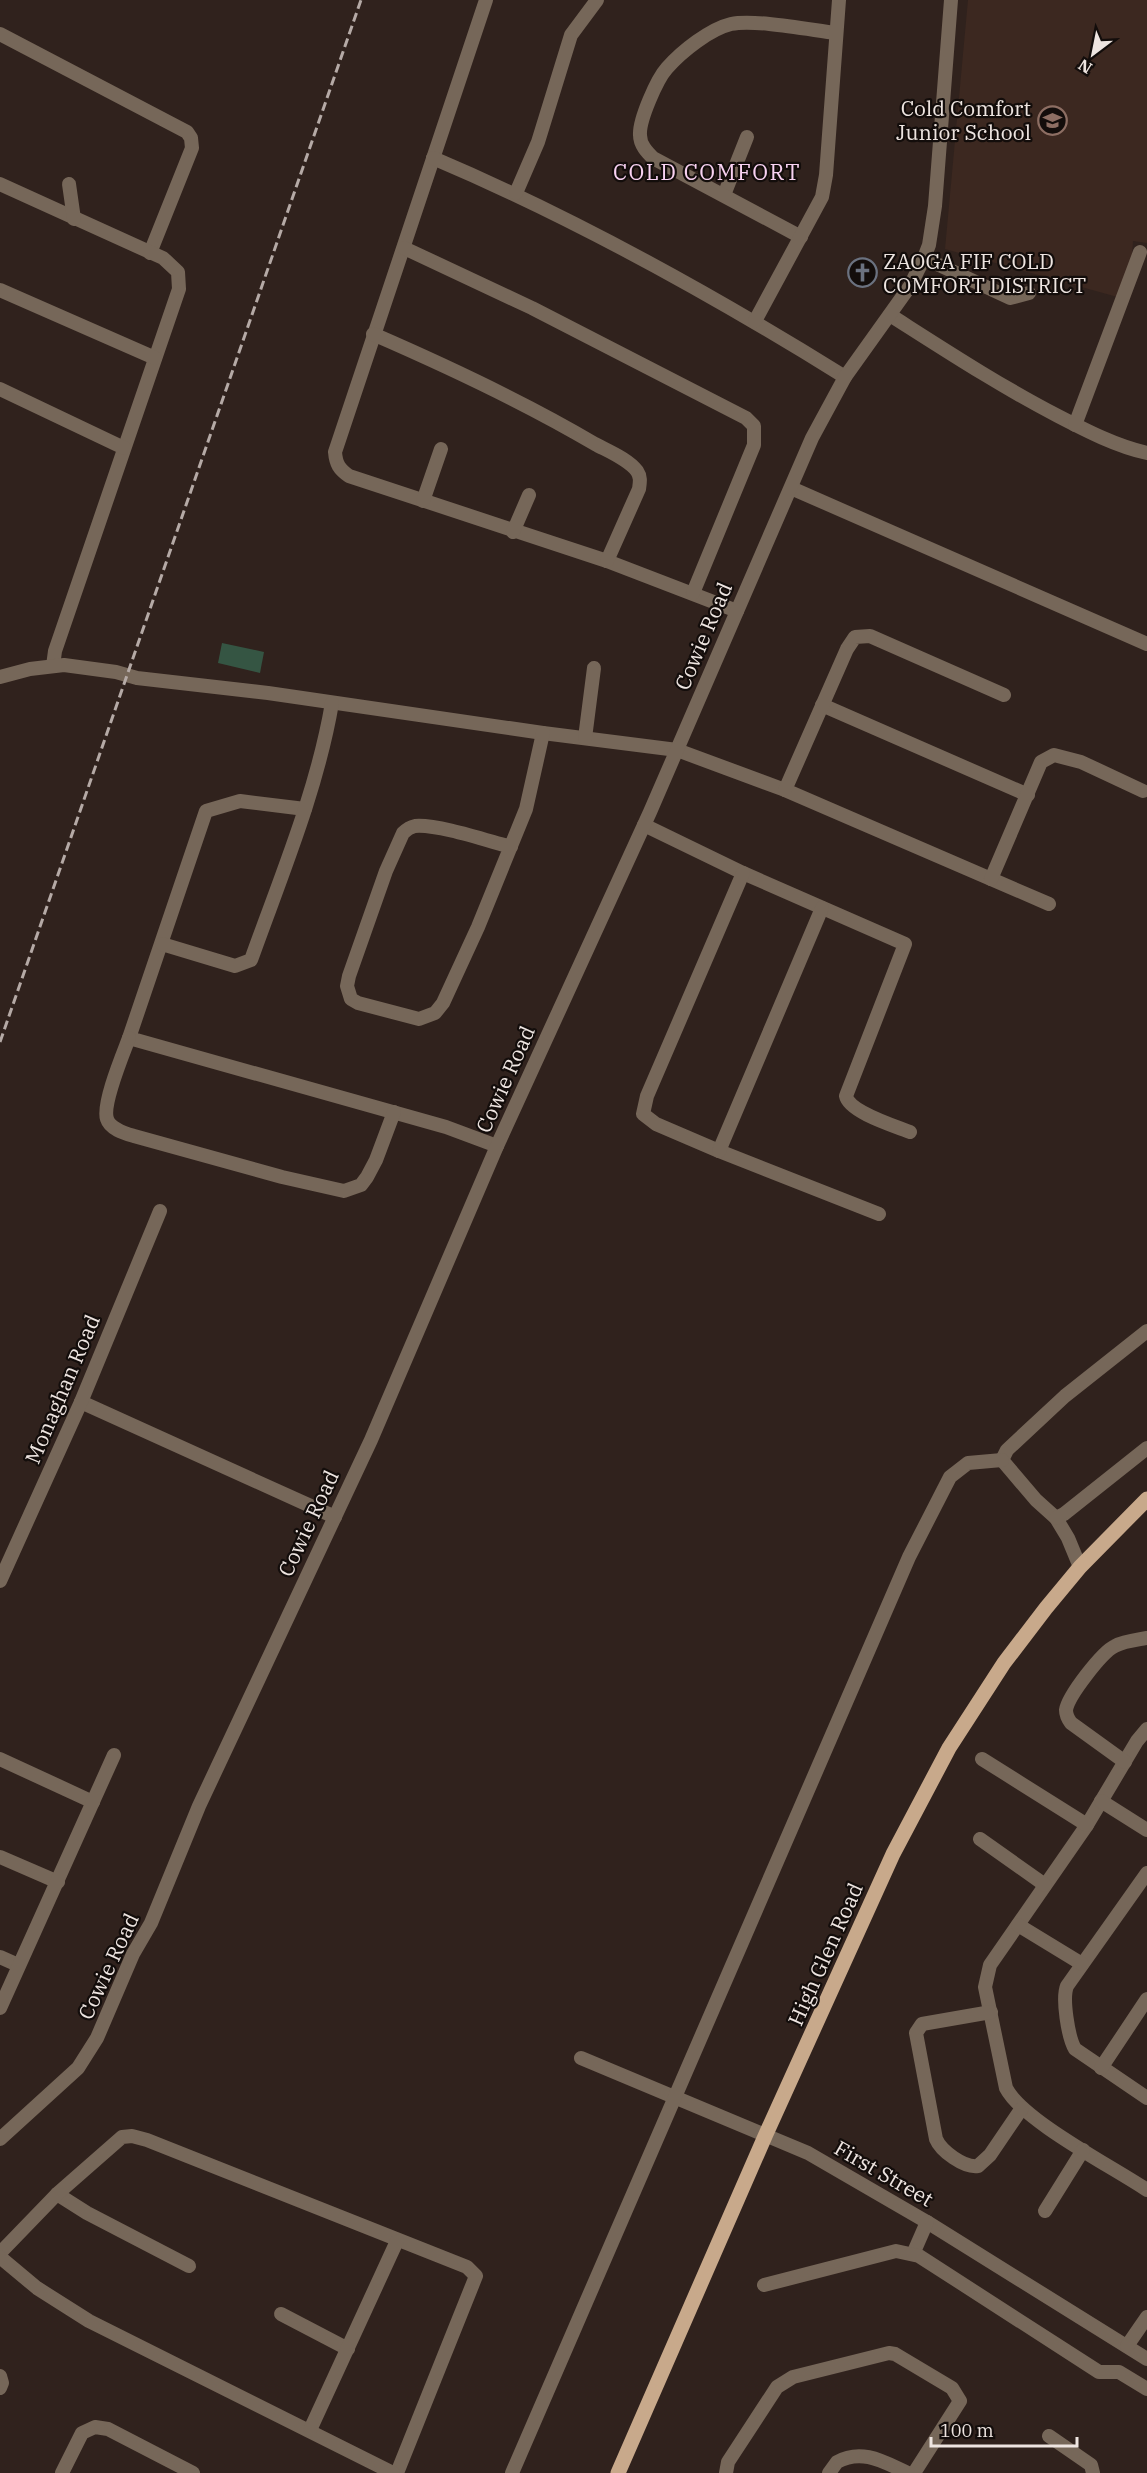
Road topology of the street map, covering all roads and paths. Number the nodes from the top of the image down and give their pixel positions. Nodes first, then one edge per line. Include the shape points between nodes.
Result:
1 (486, 0) edge
2 (597, 0) edge
3 (839, 0) edge
4 (951, 0) edge
5 (836, 33) junction
6 (0, 34) edge
7 (747, 137) dead end
8 (433, 158) junction
9 (0, 184) edge
10 (69, 184) dead end
11 (516, 193) junction
12 (724, 195) junction
13 (74, 219) junction
14 (801, 237) junction
15 (404, 248) junction
16 (1140, 252) dead end
17 (150, 253) junction
18 (924, 258) junction
19 (0, 290) edge
20 (1029, 293) dead end
21 (890, 315) junction
22 (755, 321) junction
23 (373, 334) junction
24 (155, 358) junction
25 (845, 377) junction
26 (0, 388) edge
27 (1075, 425) junction
28 (124, 448) junction
29 (441, 449) dead end
30 (1147, 453) edge
31 (791, 488) junction
32 (529, 495) dead end
33 (423, 501) junction
34 (513, 532) junction
35 (607, 561) junction
36 (693, 593) junction
37 (737, 610) junction
38 (1147, 644) edge
39 (53, 666) junction
40 (594, 668) dead end
41 (0, 677) edge
42 (1004, 695) dead end
43 (332, 703) junction
44 (822, 705) junction
45 (543, 734) junction
46 (585, 738) junction
47 (677, 750) junction
48 (785, 790) junction
49 (1143, 791) dead end
50 (1028, 795) junction
51 (305, 809) junction
52 (644, 825) junction
53 (511, 847) junction
54 (743, 873) junction
55 (991, 879) junction
56 (1049, 904) dead end
57 (822, 908) junction
58 (162, 944) junction
59 (129, 1038) junction
60 (394, 1112) junction
61 (910, 1132) dead end
62 (497, 1146) junction
63 (719, 1151) junction
64 (160, 1211) dead end
65 (879, 1214) dead end
66 (1147, 1331) edge
67 (81, 1402) junction
68 (1147, 1448) edge
69 (1002, 1460) junction
70 (1147, 1499) edge
71 (335, 1516) junction
72 (1056, 1518) junction
73 (1080, 1567) junction
74 (0, 1581) edge
75 (1147, 1638) edge
76 (1147, 1729) edge
77 (114, 1755) dead end
78 (0, 1759) edge
79 (982, 1759) dead end
80 (1125, 1762) junction
81 (93, 1802) junction
82 (1101, 1802) junction
83 (1087, 1825) junction
84 (1147, 1830) edge
85 (980, 1839) dead end
86 (0, 1857) edge
87 (1147, 1873) edge
88 (58, 1882) junction
89 (1045, 1885) junction
90 (1018, 1925) junction
91 (0, 1957) edge
92 (1082, 1964) junction
93 (18, 1965) junction
94 (1147, 1999) edge
95 (0, 2008) edge
96 (991, 2012) junction
97 (581, 2058) dead end
98 (1101, 2068) junction
99 (675, 2097) junction
100 (1147, 2098) edge
101 (1022, 2108) junction
102 (766, 2134) junction
103 (0, 2139) edge
104 (1083, 2150) junction
105 (1146, 2187) edge
106 (57, 2194) junction
107 (1045, 2211) dead end
108 (927, 2222) junction
109 (397, 2241) junction
110 (913, 2254) junction
111 (0, 2255) edge
112 (189, 2266) dead end
113 (764, 2285) dead end
114 (281, 2314) dead end
115 (1147, 2317) edge
116 (1127, 2346) junction
117 (348, 2349) junction
118 (1147, 2359) edge
119 (0, 2376) edge
120 (0, 2388) edge
121 (1147, 2389) edge
122 (310, 2430) junction
123 (1049, 2436) dead end
124 (62, 2473) edge
125 (193, 2473) edge
126 (395, 2473) edge
127 (512, 2473) edge
128 (618, 2473) edge
129 (726, 2473) edge
130 (830, 2473) edge
131 (908, 2473) edge
132 (914, 2473) edge
133 (1093, 2473) edge

1 - 8 street
2 - 11 street via 571,35 538,142
3 - 5 street
4 - 18 street, Cowie Road via 934,206
5 - 12 street via 733,24 704,38 667,68 645,112 640,135 644,149 653,158
5 - 14 street via 825,186
6 - 17 street via 187,132 192,148
7 - 12 street
8 - 11 street
8 - 15 street
9 - 13 street
10 - 13 street
11 - 22 street
12 - 14 street
13 - 17 street
14 - 22 street
15 - 23 street
15 - 36 street via 532,308 746,418 754,426 756,436 751,454
16 - 27 street
17 - 24 street via 163,258 178,272 179,290
18 - 20 street via 1010,298
18 - 21 street, Cowie Road
19 - 24 street
21 - 25 street, Cowie Road
21 - 27 street via 1013,393
22 - 25 street
23 - 33 street via 335,452 336,463 349,476
23 - 35 street via 548,418 636,470 641,481 639,489
24 - 28 street
25 - 31 street, Cowie Road
26 - 28 street
27 - 30 street
28 - 39 street
29 - 33 street
31 - 37 street, Cowie Road
31 - 38 street
32 - 34 street
33 - 34 street
34 - 35 street
35 - 36 street
36 - 37 street
37 - 47 street, Cowie Road
39 - 41 street
39 - 43 street
40 - 46 street
42 - 44 street via 870,636 855,637
43 - 45 street
43 - 51 street
44 - 48 street
44 - 50 street
45 - 46 street
45 - 53 street via 532,788
46 - 47 street
47 - 48 street
47 - 52 street, Cowie Road
48 - 55 street
49 - 50 street via 1054,754 1041,762
50 - 55 street
51 - 58 street via 240,801 206,810
51 - 58 street via 251,960 235,966
52 - 54 street
52 - 62 street, Cowie Road
53 - 53 street via 456,975 435,1013 419,1019 406,1018 351,999 349,976 386,871 408,828 422,827
54 - 57 street
54 - 63 street via 647,1096 643,1114 656,1124
55 - 56 street
57 - 61 street via 905,944 846,1096 856,1109
57 - 63 street
58 - 59 street
59 - 60 street
59 - 60 street via 106,1111 110,1124 134,1136 344,1191 361,1185 367,1177
60 - 62 street
62 - 71 street, Cowie Road
63 - 65 street
64 - 67 street, Monaghan Road
66 - 69 street via 1065,1396 1007,1450
67 - 71 street
67 - 74 street, Monaghan Road
68 - 72 street
69 - 72 street
69 - 99 street via 968,1463 950,1477 914,1547
70 - 73 main road, High Glen Road
71 - 103 street, Cowie Road via 199,1806 151,1923 133,1954 97,2038 78,2068
72 - 73 street
73 - 102 main road, High Glen Road via 1004,1663 949,1748 893,1854
75 - 80 street via 1108,1650 1066,1708 1071,1723
76 - 80 street
77 - 81 street
78 - 81 street
79 - 83 street
80 - 82 street
81 - 88 street
82 - 83 street
82 - 84 street
83 - 89 street
85 - 89 street
86 - 88 street
87 - 92 street
88 - 93 street
89 - 90 street
90 - 92 street
90 - 96 street via 987,1973 985,1987
91 - 93 street
92 - 98 street via 1064,1993 1071,2040 1079,2053
93 - 95 street
94 - 98 street
96 - 101 street via 1006,2088
96 - 101 street via 922,2024 916,2033 936,2139 965,2164 978,2166
97 - 99 street, First Street
98 - 100 street
99 - 102 street, First Street
99 - 127 street
101 - 104 street
102 - 108 street, First Street via 808,2153
102 - 128 main road, High Glen Road
104 - 105 street
104 - 107 street
106 - 109 street via 122,2137 132,2136
106 - 111 street
106 - 112 street
108 - 110 street
108 - 116 street, First Street
109 - 117 street
109 - 126 street via 467,2267 476,2276
110 - 113 street via 880,2255
110 - 121 street via 1099,2372 1119,2372
111 - 122 street via 37,2288 89,2321
114 - 117 street
115 - 116 street
116 - 118 street, First Street
117 - 122 street
119 - 120 street
122 - 126 street
123 - 133 street via 1091,2465
124 - 125 street via 82,2433 99,2427
129 - 132 street via 728,2462 782,2383 889,2353 952,2388 960,2401
130 - 131 street via 837,2462 871,2456

